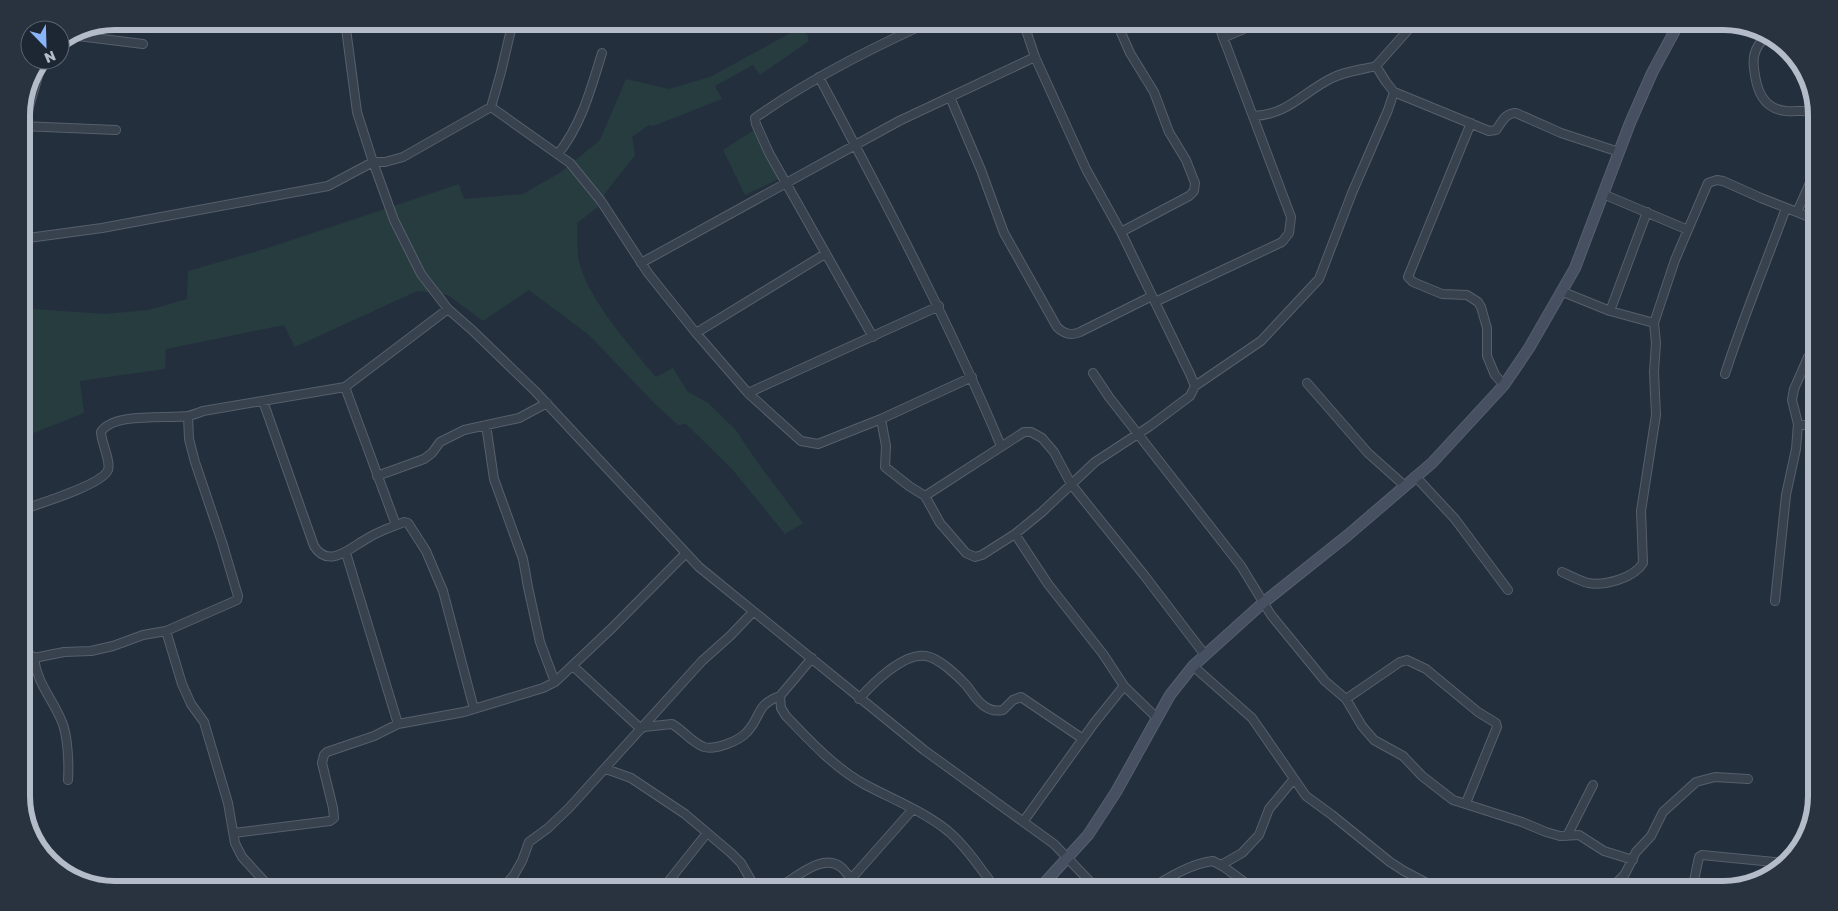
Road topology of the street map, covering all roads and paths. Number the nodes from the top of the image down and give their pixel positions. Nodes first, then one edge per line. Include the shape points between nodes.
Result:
1 (346, 30) edge
2 (511, 30) edge
3 (912, 30) edge
4 (1026, 30) edge
5 (1120, 30) edge
6 (1220, 30) edge
7 (1241, 30) edge
8 (1408, 30) edge
9 (1675, 30) edge
10 (82, 36) edge
11 (1223, 38) junction
12 (1763, 40) edge
13 (143, 44) dead end
14 (602, 53) dead end
15 (1035, 57) junction
16 (1376, 66) junction
17 (819, 77) junction
18 (1394, 92) junction
19 (950, 97) junction
20 (491, 107) junction
21 (1808, 110) edge
22 (1253, 116) junction
23 (1471, 123) junction
24 (30, 126) edge
25 (116, 130) dead end
26 (855, 144) junction
27 (1619, 152) junction
28 (558, 154) junction
29 (373, 162) junction
30 (786, 183) junction
31 (1808, 188) edge
32 (1603, 194) junction
33 (1786, 208) junction
34 (1647, 212) junction
35 (1797, 212) junction
36 (1808, 216) edge
37 (1688, 230) junction
38 (1121, 232) junction
39 (30, 238) edge
40 (825, 254) junction
41 (641, 263) junction
42 (1563, 292) junction
43 (1153, 299) junction
44 (939, 306) junction
45 (448, 309) junction
46 (1610, 311) junction
47 (1654, 322) junction
48 (696, 333) junction
49 (873, 337) junction
50 (1808, 357) edge
51 (1093, 373) dead end
52 (1725, 374) dead end
53 (972, 377) junction
54 (1307, 383) dead end
55 (1504, 385) junction
56 (1195, 386) junction
57 (345, 388) junction
58 (748, 393) junction
59 (263, 401) junction
60 (547, 403) junction
61 (188, 416) junction
62 (881, 419) junction
63 (1798, 424) junction
64 (486, 425) junction
65 (1808, 426) edge
66 (1139, 433) junction
67 (1001, 446) junction
68 (377, 476) junction
69 (1416, 476) junction
70 (1071, 484) junction
71 (1405, 486) junction
72 (925, 496) junction
73 (30, 507) edge
74 (396, 525) junction
75 (1015, 534) junction
76 (346, 553) junction
77 (686, 553) junction
78 (1562, 572) dead end
79 (1508, 590) dead end
80 (1775, 601) dead end
81 (1264, 602) junction
82 (753, 612) junction
83 (166, 630) junction
84 (30, 654) edge
85 (1205, 655) junction
86 (34, 658) junction
87 (812, 658) junction
88 (573, 666) junction
89 (1193, 666) junction
90 (555, 682) junction
91 (1124, 686) junction
92 (780, 696) junction
93 (859, 699) junction
94 (1346, 699) junction
95 (474, 709) junction
96 (1158, 718) junction
97 (398, 724) junction
98 (642, 728) junction
99 (1083, 739) junction
100 (606, 768) junction
101 (1748, 779) dead end
102 (68, 780) dead end
103 (1293, 780) junction
104 (1593, 785) dead end
105 (1466, 803) junction
106 (913, 809) junction
107 (1023, 822) junction
108 (234, 833) junction
109 (707, 833) junction
110 (1567, 836) junction
111 (1069, 858) junction
112 (1633, 860) junction
113 (1776, 862) edge
114 (1221, 865) junction
115 (851, 879) joint
116 (264, 881) edge
117 (509, 881) edge
118 (668, 881) edge
119 (751, 881) edge
120 (788, 881) edge
121 (990, 881) edge
122 (1047, 881) edge
123 (1090, 881) edge
124 (1164, 881) edge
125 (1243, 881) edge
126 (1423, 881) edge
127 (1618, 881) edge
128 (1694, 881) edge

1 - 29 street via 357,112
2 - 20 street
3 - 17 street
4 - 15 street
5 - 38 street via 1154,92 1195,187 1189,196
6 - 11 street
7 - 11 street
8 - 16 street
9 - 27 street via 1652,74
10 - 13 street
11 - 22 street
12 - 21 street via 1754,54 1758,93 1770,105 1783,110
14 - 28 street via 582,113
15 - 19 street
15 - 38 street via 1086,169
16 - 18 street
16 - 22 street via 1331,78 1287,108 1265,116
17 - 26 street
17 - 30 street via 755,118
18 - 23 street
18 - 56 street via 1318,279 1261,341
19 - 26 street
19 - 43 street via 1004,233 1057,327 1071,334 1080,332
20 - 28 street
20 - 29 street via 403,157
22 - 43 street via 1291,217 1288,236 1282,242
23 - 27 street via 1494,131 1505,117 1516,113
23 - 55 street via 1408,278 1442,294 1467,295 1478,302 1487,328 1486,356
24 - 25 street
26 - 30 street
26 - 44 street
27 - 32 street
28 - 41 street via 570,163 601,201
29 - 39 street via 328,186 102,228
29 - 45 street via 394,220 422,274
30 - 40 street
30 - 41 street
31 - 35 street
32 - 34 street
32 - 42 street via 1583,250
33 - 35 street
33 - 37 street via 1723,181 1712,180 1704,189
33 - 52 street
34 - 37 street
34 - 46 street
35 - 36 street
37 - 47 street
38 - 43 street
40 - 48 street
40 - 49 street
41 - 48 street
42 - 46 street
42 - 55 street
43 - 56 street
44 - 49 street
44 - 53 street
45 - 57 street
45 - 60 street
46 - 47 street
47 - 78 street via 1656,415 1641,511 1643,563 1634,572 1598,584 1587,583
48 - 58 street
49 - 58 street
50 - 63 street via 1792,400
51 - 66 street
53 - 62 street
53 - 67 street
54 - 71 street via 1368,453
55 - 69 street via 1450,445
56 - 66 street via 1190,396
57 - 59 street
57 - 68 street
58 - 62 street via 801,441 810,443 818,444
59 - 61 street
59 - 76 street via 314,546 326,556
60 - 64 street via 519,418
60 - 77 street
61 - 73 street via 139,417 106,426 101,432 109,464 105,474 75,490
61 - 83 street via 195,462 238,596 233,603
62 - 72 street via 886,446 885,467
63 - 65 street
63 - 80 street via 1786,495
64 - 68 street via 449,437 424,459
64 - 90 street via 494,479 523,559 540,642
66 - 70 street via 1095,462
66 - 81 street via 1241,566
67 - 70 street via 1024,432 1031,432 1042,438 1054,452
67 - 72 street
68 - 74 street
69 - 71 street
69 - 79 street via 1454,519
70 - 75 street
70 - 85 street
71 - 81 street
72 - 75 street via 940,524 966,553 974,557 982,556
74 - 76 street via 369,537
74 - 95 street via 408,523 426,551 443,591
75 - 91 street
76 - 97 street
77 - 82 street
77 - 88 street
81 - 85 street
81 - 94 street via 1325,681
82 - 87 street
82 - 98 street via 702,661
83 - 86 street via 106,648
83 - 108 street via 182,684 204,722
84 - 86 street
85 - 89 street
86 - 102 street via 39,679 63,723 69,762
87 - 92 street
87 - 93 street
88 - 90 street
88 - 98 street
89 - 96 street via 1170,695
89 - 103 street via 1252,718
90 - 95 street
91 - 96 street
91 - 99 street
92 - 98 street via 762,707 746,733 712,747 697,743 672,724
92 - 106 street via 786,716 832,760 863,783
93 - 99 street via 883,674 911,659 927,656 959,678 990,710 1003,710 1021,697
93 - 107 street
94 - 105 street via 1374,740 1403,756 1447,796
94 - 105 street via 1407,660 1426,669 1478,712 1496,722 1497,727
95 - 97 street
96 - 111 street via 1095,824
97 - 108 street via 374,736 330,750 324,756 322,763 334,813 330,821
98 - 100 street
99 - 107 street
100 - 109 street via 631,778
100 - 117 street via 548,828 528,842 522,861
101 - 112 street via 1715,777 1696,782 1663,812 1651,836
103 - 114 street via 1269,809 1259,835 1242,853
103 - 126 street via 1314,803 1390,862
104 - 110 street
105 - 110 street via 1546,832
106 - 115 street
106 - 121 street via 958,840
107 - 111 street
108 - 116 street via 242,857
109 - 118 street
109 - 119 street via 741,863
110 - 112 street via 1578,836 1604,851
111 - 122 street
111 - 123 street
112 - 127 street
113 - 128 street via 1702,856 1699,857
114 - 124 street via 1207,862
114 - 125 street
115 - 120 street via 841,867 831,862 801,872

